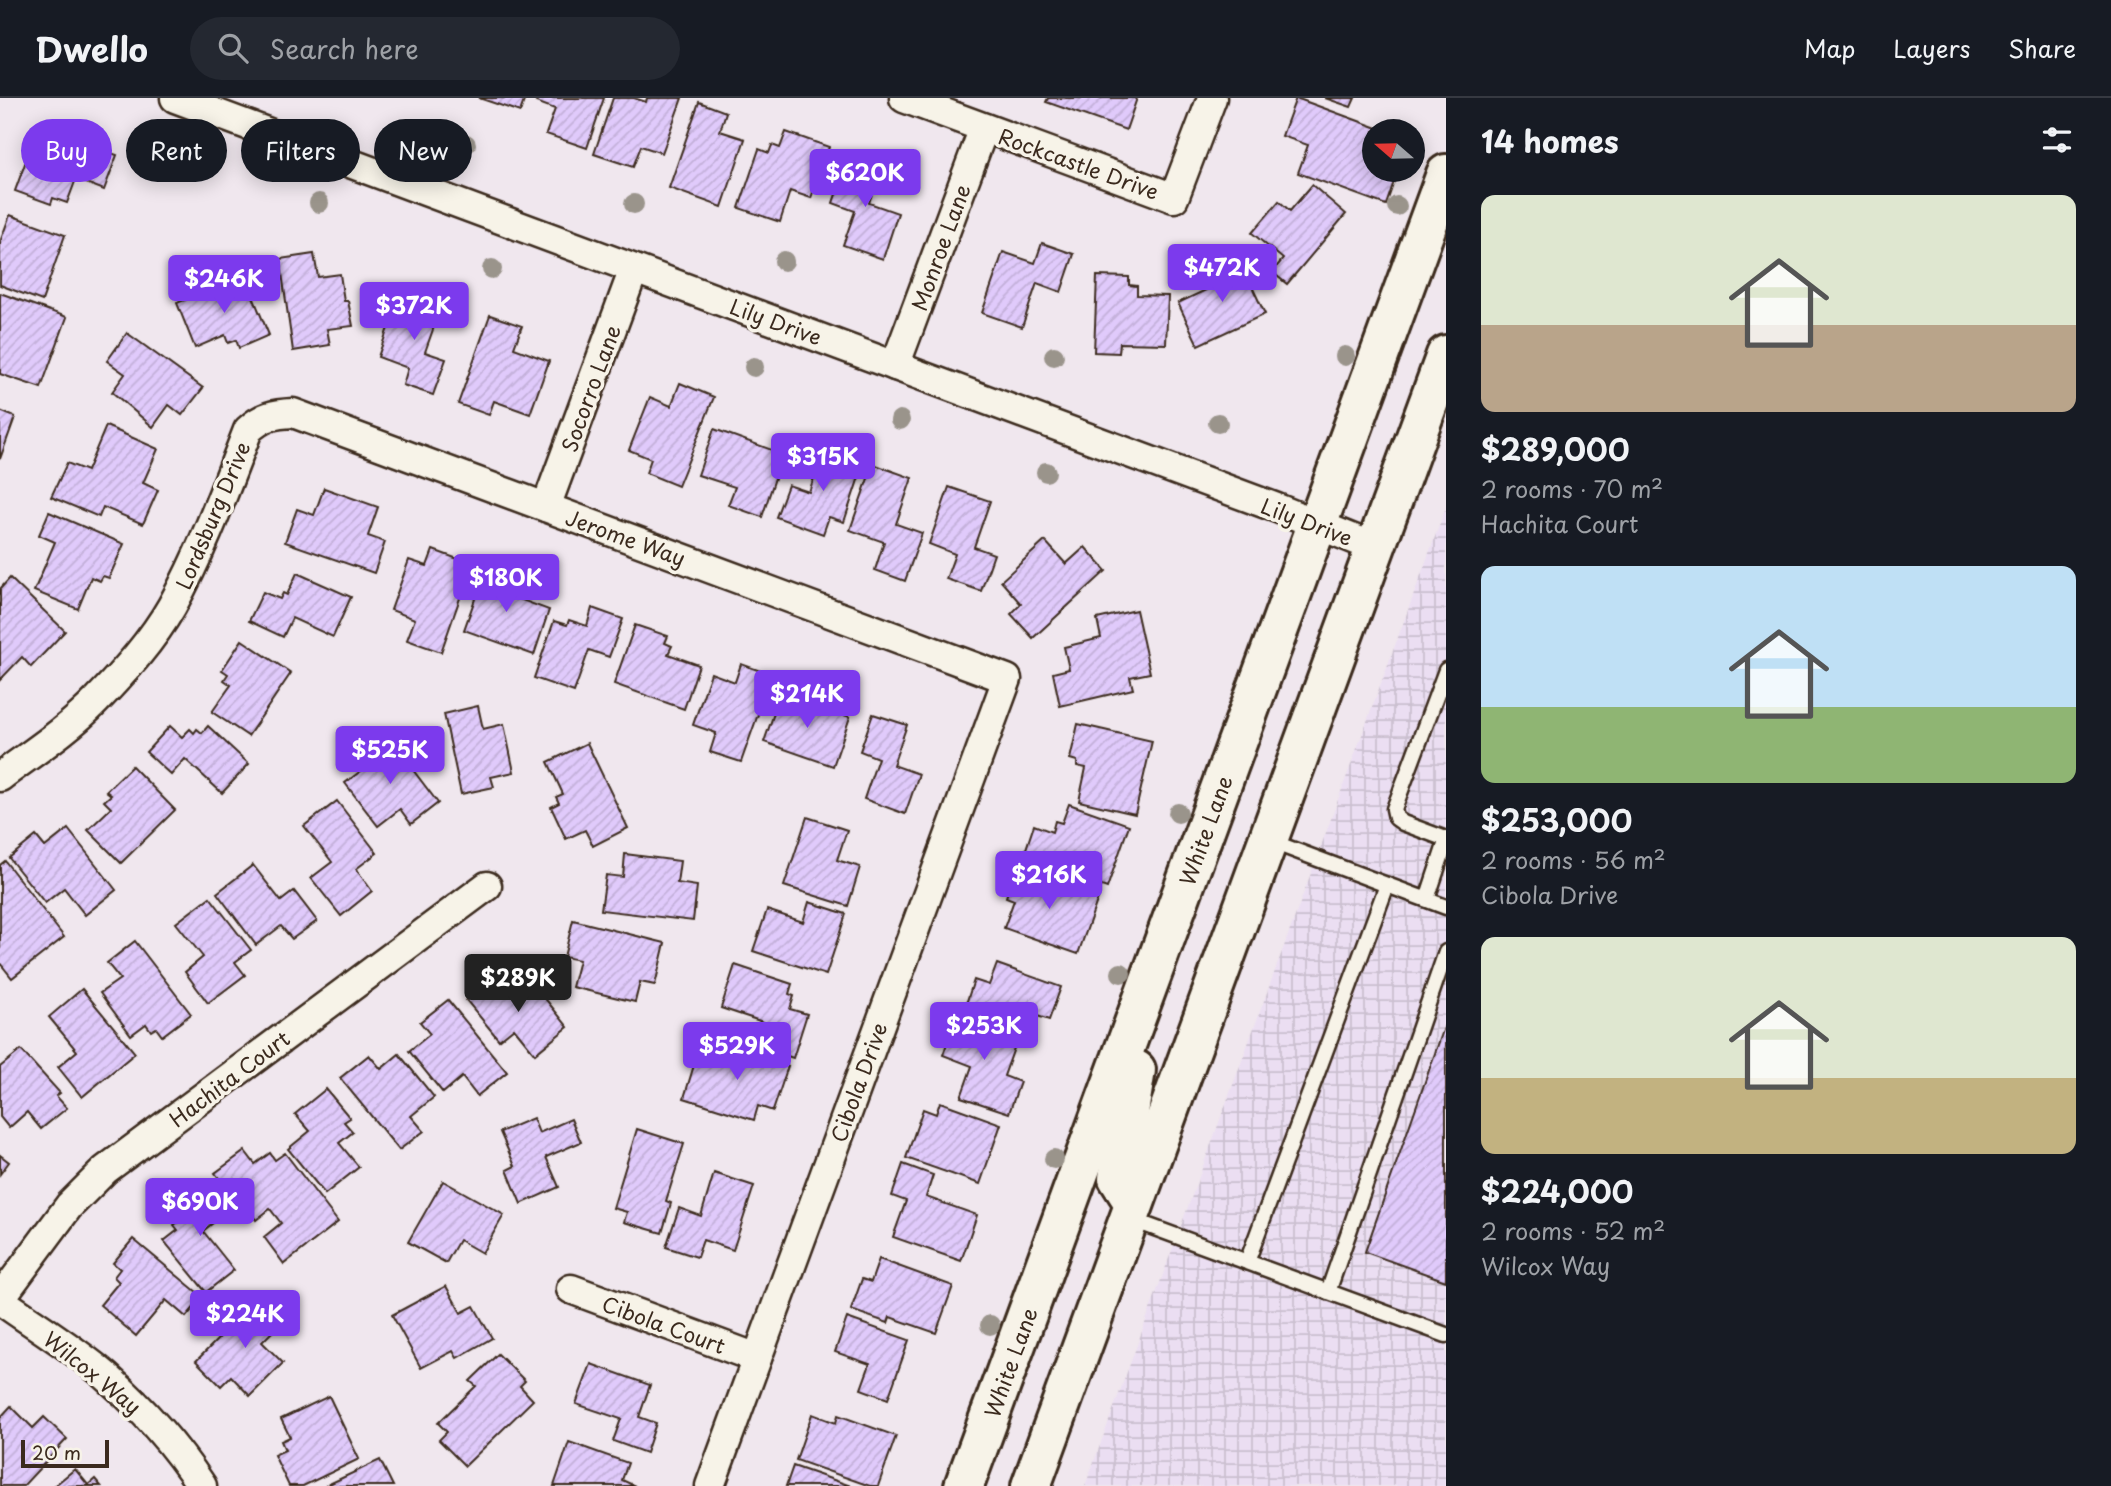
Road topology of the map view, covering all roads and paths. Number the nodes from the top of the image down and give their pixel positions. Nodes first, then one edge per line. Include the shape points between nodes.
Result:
1 (176, 98) edge
2 (904, 98) edge
3 (1212, 98) edge
4 (984, 128) junction
5 (1446, 174) edge
6 (634, 269) junction
7 (1446, 355) edge
8 (895, 366) junction
9 (248, 430) joint
10 (546, 507) junction
11 (1318, 524) junction
12 (1376, 548) junction
13 (1446, 670) edge
14 (1007, 679) joint
15 (0, 777) edge
16 (1268, 840) junction
17 (1446, 840) edge
18 (1387, 885) junction
19 (487, 886) dead end
20 (1427, 899) junction
21 (1446, 907) edge
22 (1446, 952) edge
23 (1152, 975) junction
24 (1131, 1211) junction
25 (1247, 1262) junction
26 (572, 1289) dead end
27 (1328, 1292) junction
28 (0, 1300) edge
29 (1446, 1335) edge
30 (757, 1358) junction
31 (202, 1486) edge
32 (710, 1486) edge
33 (964, 1486) edge
34 (1031, 1486) edge

1 - 6 street, Lily Drive
2 - 4 street, Rockcastle Drive
3 - 4 street, Rockcastle Drive via 1174,198
4 - 8 street, Monroe Lane
5 - 11 main road, White Lane
6 - 8 street, Lily Drive
6 - 10 street, Socorro Lane
7 - 12 main road
8 - 11 street, Lily Drive
9 - 10 street, Jerome Way via 260,419 293,413
9 - 15 street, Lordsburg Drive via 197,557 171,608 138,655 94,703
10 - 14 street, Jerome Way
11 - 12 street, Lily Drive
11 - 23 main road, White Lane
12 - 16 main road
13 - 17 lane via 1394,809 1403,823
14 - 30 street, Cibola Drive
16 - 18 lane
16 - 24 main road
17 - 20 lane
18 - 20 lane
18 - 25 lane
19 - 28 street, Hachita Court via 105,1170 69,1206
20 - 21 lane
22 - 27 lane
23 - 24 main road via 1118,1178
23 - 33 main road, White Lane
24 - 25 lane
24 - 34 main road
25 - 27 lane
26 - 30 street, Cibola Court
27 - 29 lane
28 - 31 street, Wilcox Way via 138,1405
30 - 32 street, Cibola Drive

